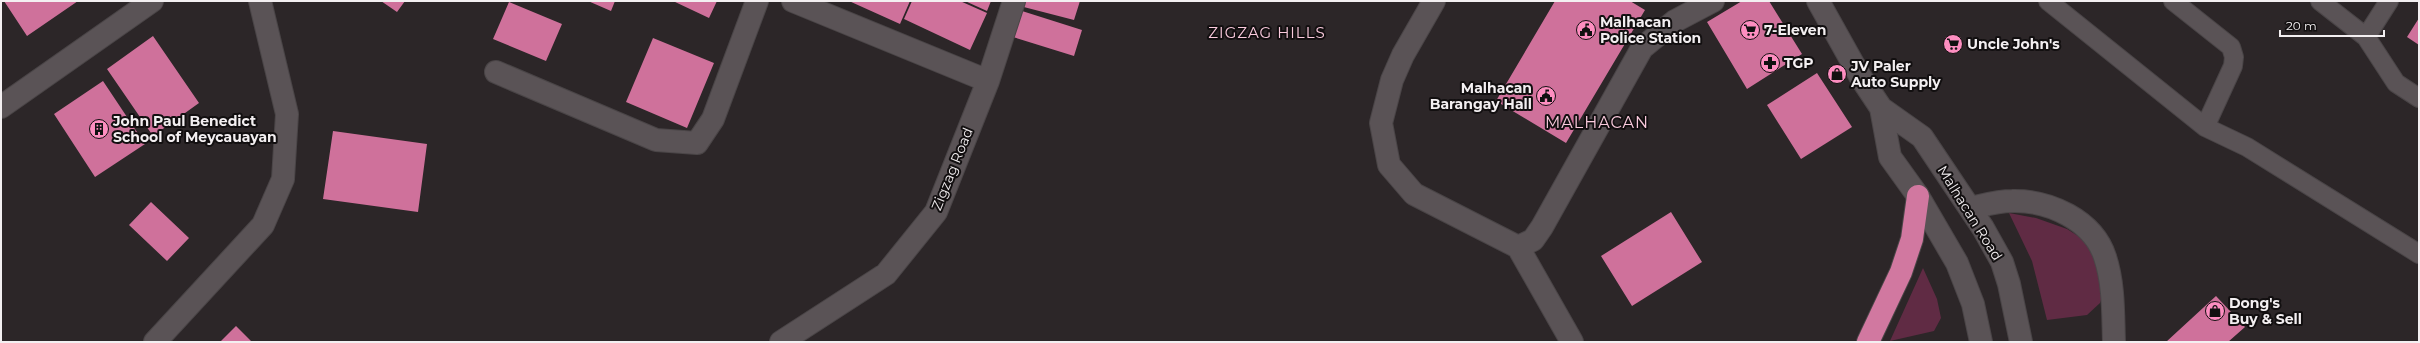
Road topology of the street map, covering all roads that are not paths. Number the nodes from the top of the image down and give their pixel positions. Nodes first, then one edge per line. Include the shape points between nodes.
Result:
1 (152, 1) edge
2 (260, 1) edge
3 (757, 1) edge
4 (793, 1) edge
5 (1014, 1) edge
6 (1434, 1) edge
7 (1713, 1) edge
8 (1818, 1) edge
9 (2048, 1) edge
10 (2174, 1) edge
11 (2320, 1) edge
12 (2389, 1) edge
13 (2366, 38) junction
14 (496, 72) dead end
15 (988, 81) junction
16 (2419, 98) edge
17 (1, 107) edge
18 (1881, 108) junction
19 (2205, 127) junction
20 (1918, 196) junction
21 (1970, 208) junction
22 (1518, 247) junction
23 (2419, 254) edge
24 (155, 342) edge
25 (781, 342) edge
26 (1572, 342) edge
27 (1868, 342) edge
28 (1981, 342) edge
29 (2021, 342) edge
30 (2114, 342) edge

1 - 17 street
2 - 24 street via 287,114 283,179 262,225
3 - 14 street via 713,119 697,143 656,140
4 - 15 street
5 - 15 street, Zigzag Road
6 - 22 street via 1403,55 1392,80 1381,123 1389,165 1414,194
7 - 22 street via 1675,21 1642,48 1542,227 1533,240
8 - 18 street, Malhacan Road via 1861,78
9 - 19 lane
10 - 19 lane via 2231,47 2234,57 2233,66
11 - 13 lane
12 - 13 lane
13 - 16 lane via 2396,83
15 - 25 street, Zigzag Road via 936,212 886,274
18 - 20 street, Malhacan Road via 1890,156
18 - 21 street, Malhacan Road via 1922,137
19 - 23 lane via 2247,147
20 - 27 highway via 1912,239 1901,272
20 - 28 street, Malhacan Road via 1957,263 1972,304
21 - 29 street, Malhacan Road via 2002,262 2016,308
21 - 30 street via 2000,201 2026,201 2064,213 2088,230 2101,247 2108,270
22 - 26 street

